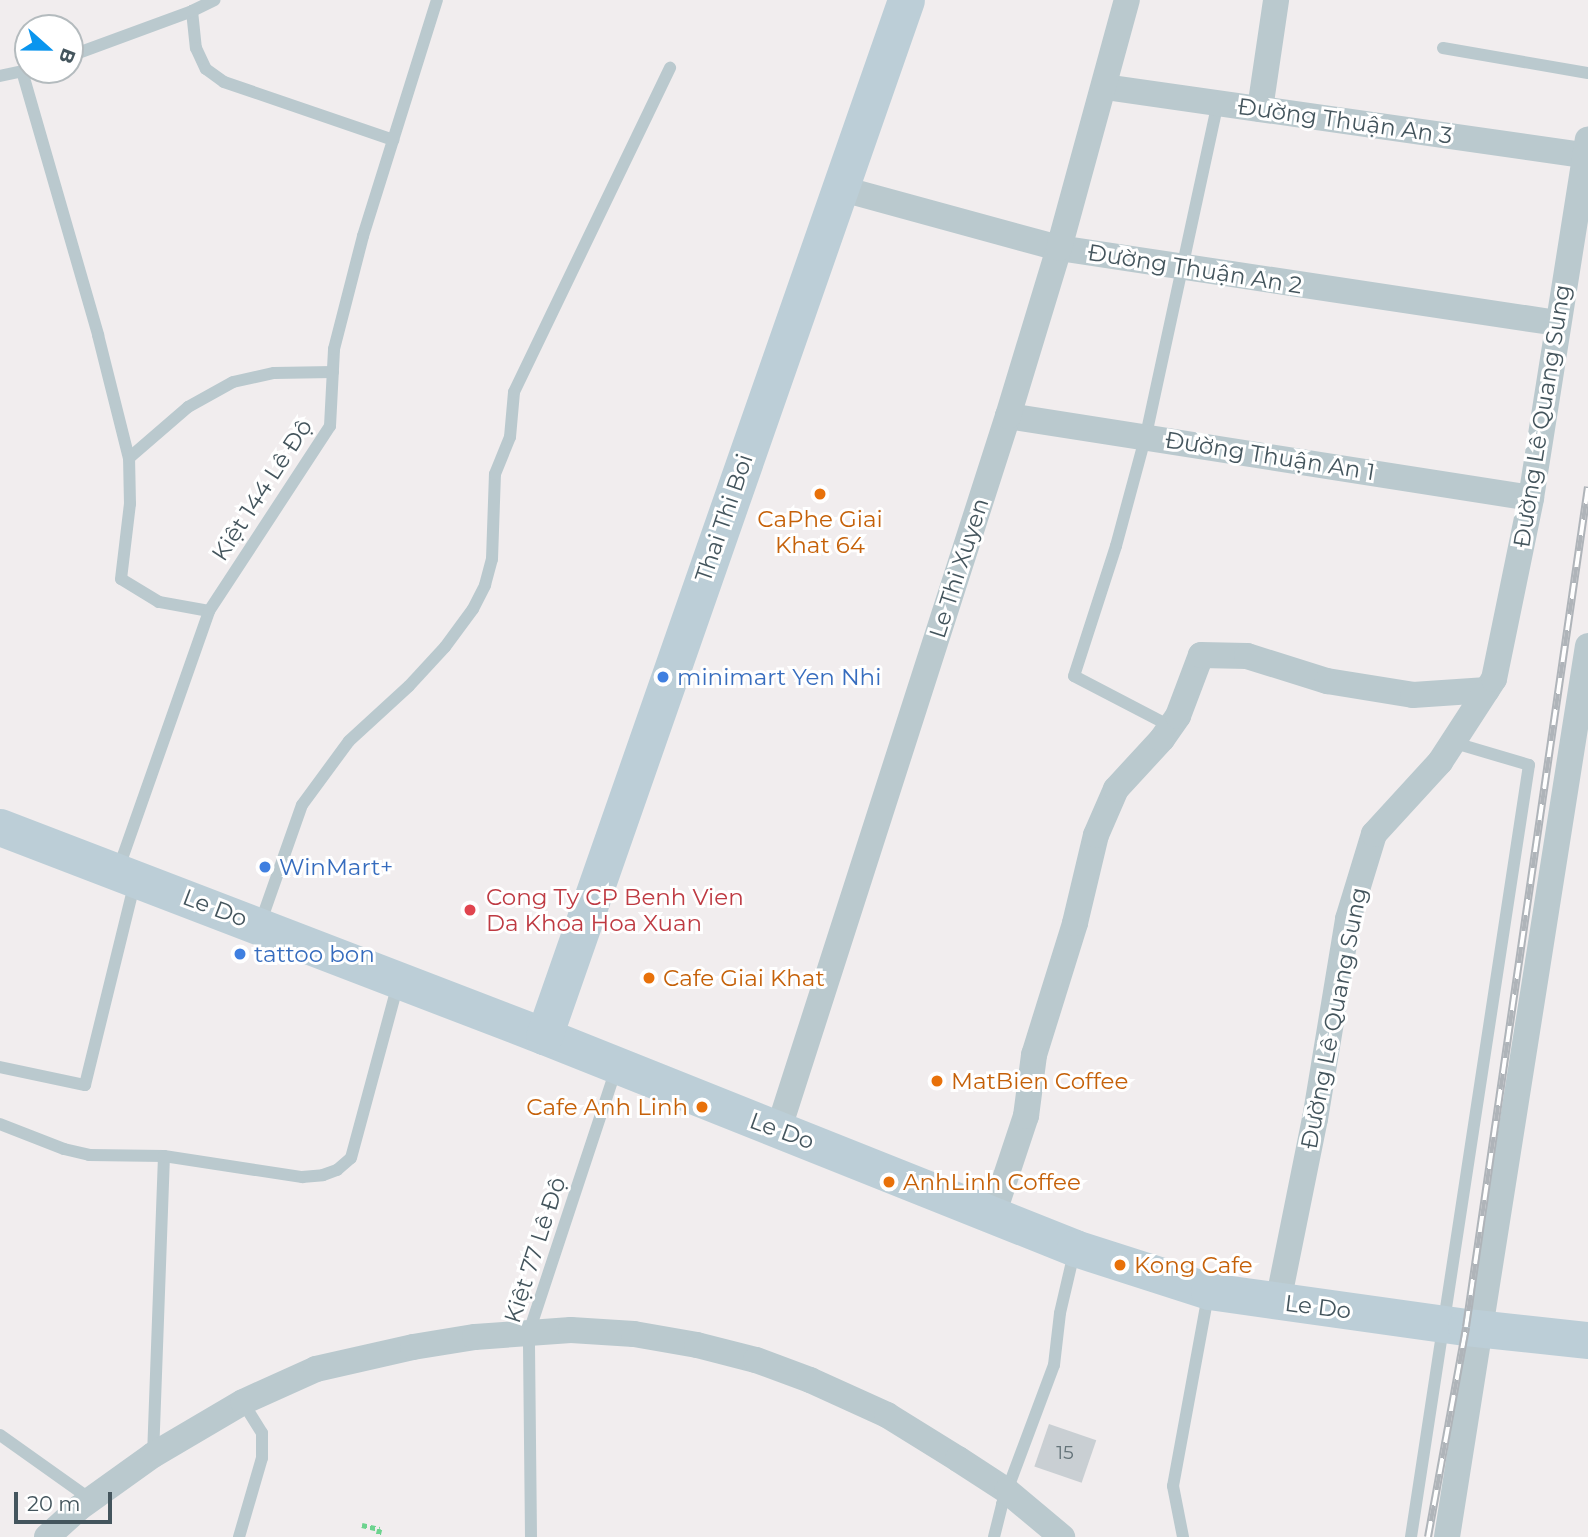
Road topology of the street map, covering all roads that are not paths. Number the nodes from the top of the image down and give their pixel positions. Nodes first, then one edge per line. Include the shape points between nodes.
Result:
1 (215, 0) edge
2 (438, 0) edge
3 (906, 0) edge
4 (1127, 0) edge
5 (1276, 0) edge
6 (192, 12) junction
7 (1443, 48) dead end
8 (84, 51) edge
9 (670, 68) dead end
10 (1588, 73) edge
11 (29, 84) edge
12 (1105, 87) junction
13 (1218, 103) junction
14 (1260, 109) junction
15 (393, 141) junction
16 (1587, 147) edge
17 (839, 188) junction
18 (1059, 248) junction
19 (1182, 267) junction
20 (1557, 323) junction
21 (333, 372) junction
22 (1008, 416) junction
23 (1146, 436) junction
24 (129, 458) junction
25 (1531, 498) junction
26 (209, 611) junction
27 (1588, 646) edge
28 (1487, 690) junction
29 (1170, 726) junction
30 (1452, 742) junction
31 (0, 827) edge
32 (127, 874) junction
33 (260, 925) junction
34 (399, 980) junction
35 (544, 1036) junction
36 (617, 1066) junction
37 (0, 1067) edge
38 (0, 1124) edge
39 (778, 1131) junction
40 (164, 1156) junction
41 (992, 1217) junction
42 (1076, 1248) junction
43 (1209, 1291) junction
44 (1278, 1302) junction
45 (1444, 1325) junction
46 (1482, 1329) junction
47 (529, 1332) junction
48 (1588, 1340) edge
49 (243, 1402) junction
50 (0, 1436) edge
51 (153, 1455) junction
52 (1007, 1491) junction
53 (90, 1499) junction
54 (47, 1537) edge
55 (239, 1537) edge
56 (531, 1537) edge
57 (994, 1537) edge
58 (1062, 1537) edge
59 (1183, 1537) edge
60 (1410, 1537) edge
61 (1447, 1537) edge

1 - 6 lane
2 - 15 lane, Kiệt 144 Lê Độ
3 - 17 street, Thai Thi Boi
4 - 12 street, Le Thi Xuyen
5 - 14 street
6 - 8 lane
6 - 15 lane via 196,48 206,69 224,82
7 - 10 lane
9 - 33 lane via 514,392 510,437 495,474 492,559 485,585 444,647 409,687 349,741 302,805
11 - 24 lane
12 - 13 street, Đường Thuận An 3
12 - 18 street, Le Thi Xuyen
13 - 14 street, Đường Thuận An 3
13 - 19 lane
14 - 16 street, Đường Thuận An 3
15 - 21 lane, Kiệt 144 Lê Độ via 360,248 334,349
16 - 20 street, Đường Lê Quang Sung
17 - 18 street, Đường Thuận An 2
17 - 35 street, Thai Thi Boi
18 - 19 street, Đường Thuận An 2
18 - 22 street, Le Thi Xuyen
19 - 20 street, Đường Thuận An 2
19 - 23 lane
20 - 25 street, Đường Lê Quang Sung
21 - 24 lane via 274,373 233,382 188,407
21 - 26 lane, Kiệt 144 Lê Độ via 330,425
22 - 23 street, Đường Thuận An 1
22 - 39 street, Le Thi Xuyen
23 - 25 street, Đường Thuận An 1
23 - 29 lane via 1074,676
24 - 26 lane via 130,504 121,579 159,602
25 - 28 street, Đường Lê Quang Sung via 1494,679
26 - 32 lane, Kiệt 144 Lê Độ
27 - 46 street
28 - 29 street via 1413,695 1327,681 1247,656 1201,655
28 - 30 street, Đường Lê Quang Sung
29 - 41 street via 1116,789 1096,835 1075,923 1034,1055 1026,1116
30 - 44 street, Đường Lê Quang Sung via 1440,762 1374,834 1348,919
30 - 45 lane via 1529,765
31 - 32 street, Le Do
32 - 33 street, Le Do
32 - 37 lane, Kiệt 144 Lê Độ via 85,1085
33 - 34 street, Le Do
34 - 35 street, Le Do
34 - 40 lane via 351,1158 337,1170 302,1177
35 - 36 street, Le Do
36 - 39 street, Le Do
36 - 47 lane, Kiệt 77 Lê Độ
38 - 40 lane via 89,1154
39 - 41 street, Le Do
40 - 51 lane
41 - 42 street, Le Do
42 - 43 street, Le Do
42 - 52 lane via 1060,1313 1055,1365
43 - 44 street, Le Do
43 - 59 lane via 1173,1486
44 - 45 street, Le Do
45 - 46 street, Le Do
45 - 60 lane
46 - 48 street, Le Do
46 - 61 street
47 - 49 street via 413,1347 339,1364
47 - 52 street via 634,1334 756,1360 887,1415
47 - 56 lane, Kiệt 77 Lê Độ
49 - 51 street
49 - 55 lane via 262,1433 262,1458
50 - 53 lane
51 - 53 street
52 - 57 lane
52 - 58 street
53 - 54 street

